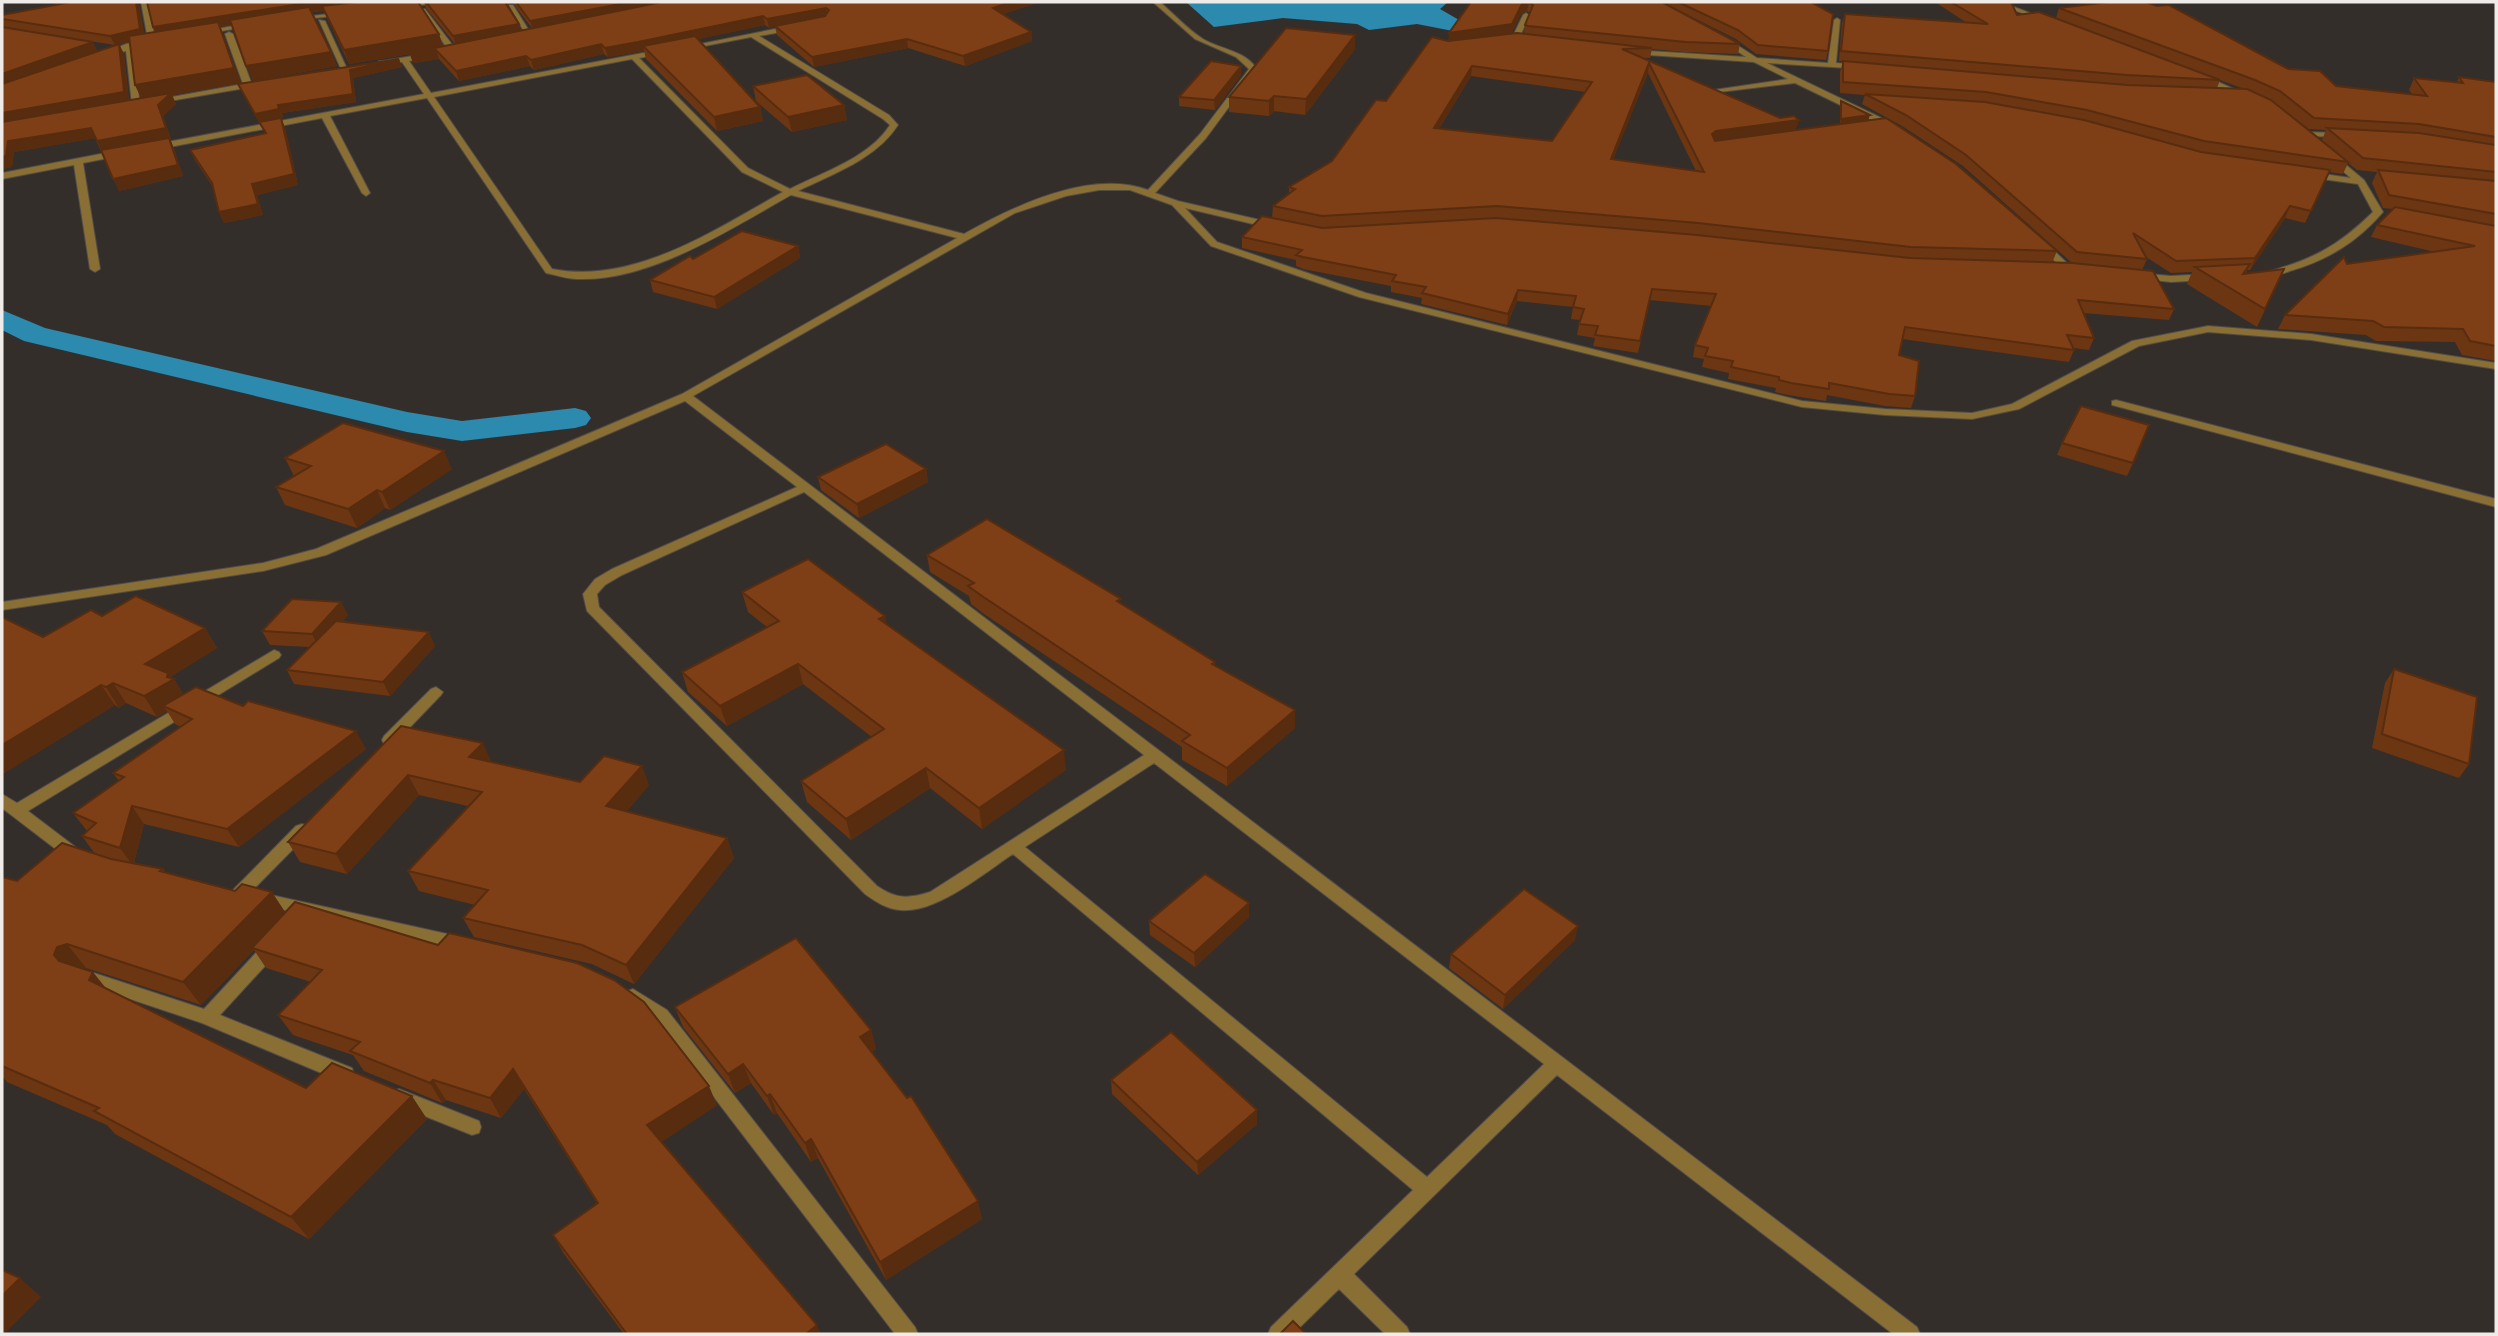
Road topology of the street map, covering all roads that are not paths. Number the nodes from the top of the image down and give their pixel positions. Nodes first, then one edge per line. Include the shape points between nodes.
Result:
1 (144, 2) edge
2 (449, 2) edge
3 (1156, 2) edge
4 (1995, 2) edge
5 (512, 6) dead end
6 (389, 7) edge
7 (423, 10) edge
8 (351, 12) edge
9 (1525, 15) edge
10 (286, 20) edge
11 (1837, 20) dead end
12 (321, 21) edge
13 (2053, 22) edge
14 (261, 23) edge
15 (801, 26) edge
16 (1709, 31) edge
17 (543, 32) edge
18 (229, 34) edge
19 (188, 35) edge
20 (530, 35) junction
21 (752, 35) junction
22 (517, 37) edge
23 (1516, 38) junction
24 (164, 39) edge
25 (1503, 40) edge
26 (152, 42) junction
27 (1538, 42) edge
28 (92, 46) edge
29 (129, 46) junction
30 (466, 48) edge
31 (1618, 50) edge
32 (115, 51) junction
33 (453, 51) junction
34 (102, 55) edge
35 (634, 57) junction
36 (404, 59) junction
37 (1755, 60) junction
38 (1832, 64) junction
39 (369, 65) edge
40 (357, 67) edge
41 (1868, 67) edge
42 (345, 69) junction
43 (333, 71) edge
44 (2185, 71) edge
45 (1798, 80) junction
46 (260, 83) edge
47 (248, 86) junction
48 (1711, 91) edge
49 (428, 96) junction
50 (2219, 96) edge
51 (2246, 96) junction
52 (1837, 98) junction
53 (1864, 99) edge
54 (2258, 102) edge
55 (136, 105) junction
56 (122, 107) edge
57 (325, 115) junction
58 (1886, 123) junction
59 (1873, 125) edge
60 (2297, 126) edge
61 (1899, 131) edge
62 (2306, 134) junction
63 (2356, 136) edge
64 (147, 149) edge
65 (133, 151) edge
66 (78, 161) junction
67 (2306, 175) edge
68 (2352, 175) junction
69 (2, 176) edge
70 (2374, 176) edge
71 (2361, 182) junction
72 (790, 192) junction
73 (1150, 192) junction
74 (366, 193) dead end
75 (1175, 203) junction
76 (2378, 212) junction
77 (2392, 214) edge
78 (1284, 227) edge
79 (2032, 235) edge
80 (967, 238) junction
81 (2043, 268) edge
82 (95, 269) dead end
83 (2068, 269) junction
84 (2081, 270) edge
85 (2119, 274) edge
86 (2253, 275) edge
87 (2225, 276) edge
88 (2496, 366) edge
89 (686, 396) junction
90 (2116, 403) dead end
91 (806, 487) junction
92 (2496, 503) edge
93 (2, 606) edge
94 (274, 655) dead end
95 (436, 692) dead end
96 (380, 750) edge
97 (1156, 755) junction
98 (2, 800) edge
99 (18, 810) junction
100 (314, 817) edge
101 (1014, 846) junction
102 (97, 863) edge
103 (308, 908) junction
104 (483, 949) edge
105 (85, 977) edge
106 (620, 989) edge
107 (207, 1017) junction
108 (1556, 1063) junction
109 (359, 1080) edge
110 (384, 1090) edge
111 (472, 1127) dead end
112 (1427, 1189) junction
113 (1339, 1275) junction
114 (908, 1334) edge
115 (1278, 1334) edge
116 (1400, 1334) edge
117 (1910, 1334) edge

1 - 26 street
2 - 6 street
3 - 73 street via 1192,34 1250,62 1253,69 1203,136
4 - 13 street
5 - 20 street
7 - 33 street
8 - 10 street
9 - 23 street
11 - 38 street
12 - 42 street
14 - 19 street
15 - 21 street
16 - 37 street
17 - 20 street
18 - 47 street
20 - 22 street
21 - 35 street
21 - 72 street via 894,125 891,134 876,146
23 - 25 street
23 - 27 street
24 - 26 street
26 - 29 street
28 - 32 street
29 - 32 street
29 - 55 street
30 - 33 street
31 - 37 street
32 - 34 street
33 - 36 street
35 - 49 street
35 - 72 street via 745,170
36 - 39 street
36 - 49 street
37 - 38 street
37 - 45 street
38 - 41 street
40 - 42 street
42 - 43 street
44 - 51 street
45 - 48 street
45 - 52 street
46 - 47 street
47 - 55 street
49 - 57 street
49 - 72 street via 549,271 564,276 596,276 657,259
50 - 51 street
51 - 54 street
52 - 53 street
52 - 58 street
55 - 56 street
57 - 64 street
57 - 74 street
58 - 59 street
58 - 61 street
60 - 62 street
62 - 63 street
62 - 68 street
65 - 66 street
66 - 69 street
66 - 82 street
67 - 71 street
68 - 70 street
68 - 71 street
71 - 76 street
72 - 80 street
73 - 75 street
73 - 80 street via 1100,187 1064,194 1012,212
75 - 78 street
75 - 88 street via 1214,244 1363,295 1802,404 1972,416 2015,407 2136,343 2207,329 2311,337
76 - 77 street
76 - 86 street via 2345,245 2322,260
79 - 83 street
80 - 89 street
81 - 83 street
83 - 84 street
85 - 87 street via 2171,279
89 - 91 street
89 - 93 street via 321,552 263,567
90 - 92 street
91 - 97 street
91 - 101 street via 617,572 590,593 592,608 890,904 911,905 936,896
94 - 99 street
95 - 96 street
97 - 101 street
97 - 108 street
98 - 99 street
99 - 102 street via 75,856
100 - 103 street via 233,893
101 - 112 street
103 - 104 street
103 - 107 street
105 - 107 street
106 - 114 street via 661,1015
107 - 109 street
108 - 112 street
108 - 117 street
110 - 111 street
112 - 113 street
113 - 115 street
113 - 116 street

